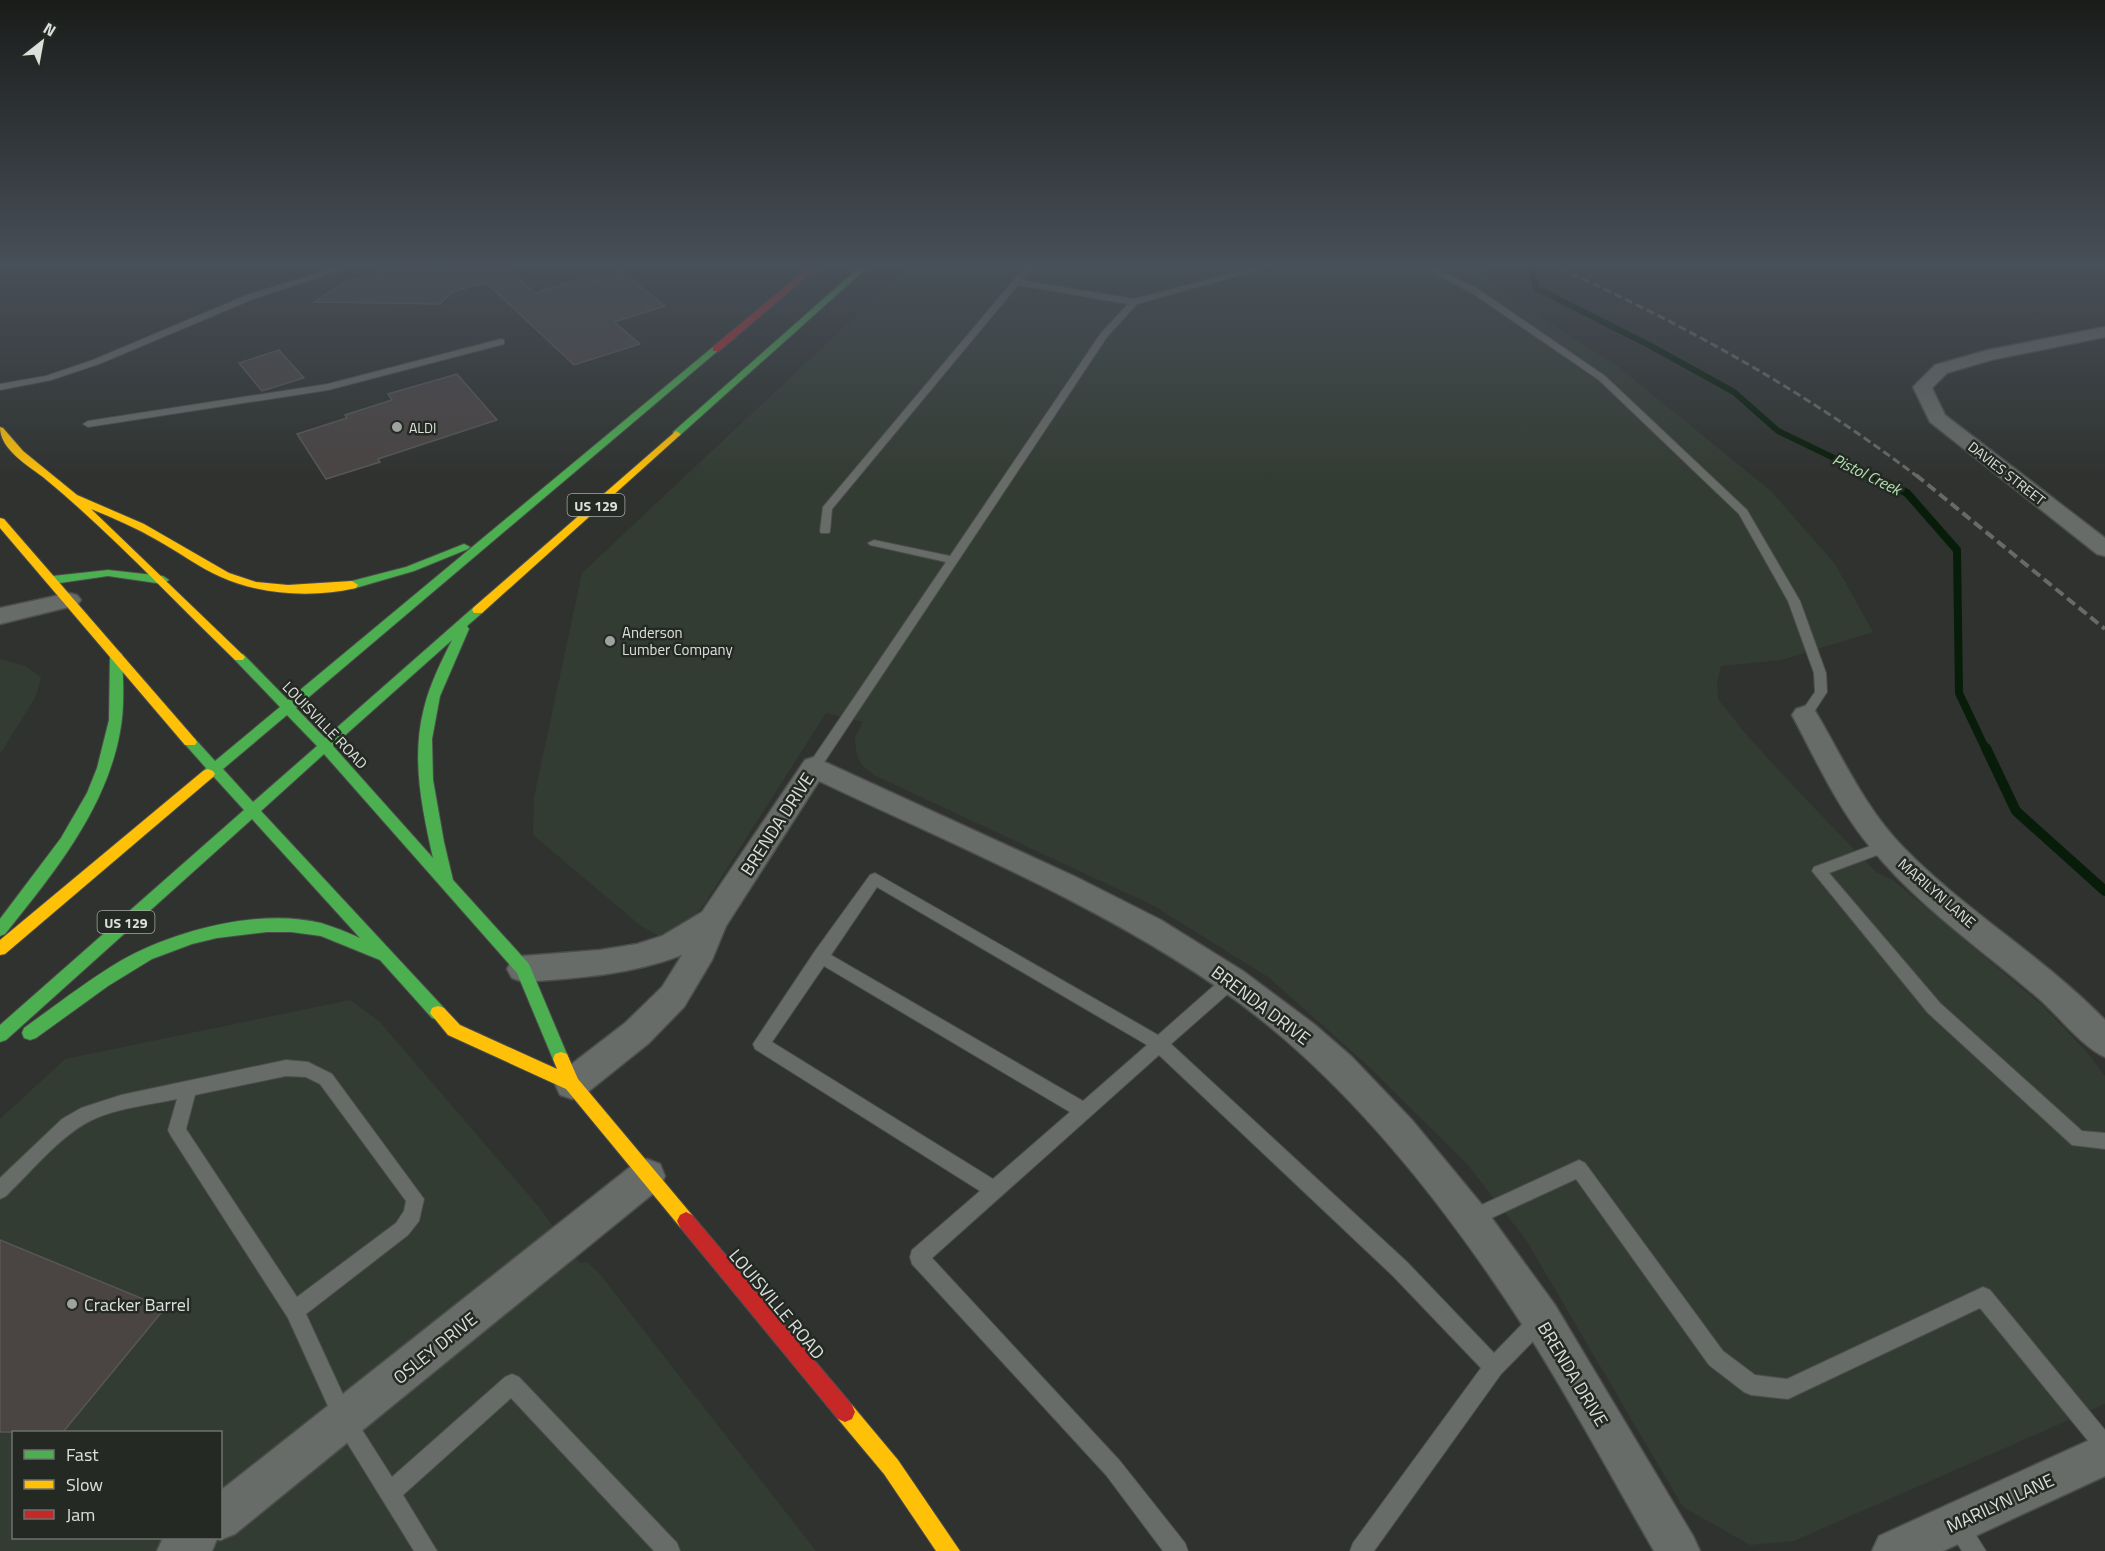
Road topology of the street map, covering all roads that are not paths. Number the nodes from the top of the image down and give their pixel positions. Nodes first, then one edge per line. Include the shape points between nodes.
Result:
1 (157, 336) edge
2 (731, 336) edge
3 (786, 336) edge
4 (971, 336) edge
5 (1103, 336) edge
6 (1542, 336) edge
7 (2083, 336) edge
8 (501, 342) dead end
9 (0, 387) edge
10 (88, 424) dead end
11 (0, 430) edge
12 (73, 497) junction
13 (0, 521) edge
14 (501, 530) junction
15 (825, 531) dead end
16 (874, 543) dead end
17 (2103, 545) edge
18 (951, 560) junction
19 (53, 580) junction
20 (163, 580) junction
21 (69, 600) junction
22 (0, 605) edge
23 (0, 616) edge
24 (465, 622) junction
25 (116, 654) junction
26 (287, 709) junction
27 (1804, 715) joint
28 (324, 745) junction
29 (814, 767) junction
30 (215, 770) junction
31 (252, 809) junction
32 (1886, 846) junction
33 (446, 882) junction
34 (713, 921) junction
35 (0, 930) edge
36 (0, 950) edge
37 (381, 954) junction
38 (820, 956) junction
39 (523, 969) junction
40 (1232, 980) junction
41 (0, 1035) edge
42 (18, 1042) dead end
43 (2105, 1042) edge
44 (1159, 1044) junction
45 (572, 1084) junction
46 (188, 1088) junction
47 (1084, 1111) junction
48 (2105, 1141) edge
49 (647, 1176) junction
50 (0, 1190) edge
51 (994, 1190) junction
52 (1470, 1219) junction
53 (295, 1311) junction
54 (1541, 1319) junction
55 (1494, 1367) junction
56 (345, 1421) junction
57 (2105, 1446) edge
58 (2105, 1454) edge
59 (390, 1493) junction
60 (222, 1517) edge
61 (1965, 1538) edge
62 (195, 1539) edge
63 (179, 1551) edge
64 (426, 1551) edge
65 (669, 1551) edge
66 (949, 1551) edge
67 (1177, 1551) edge
68 (1362, 1551) edge
69 (1678, 1551) edge
70 (1894, 1551) edge

1 - 9 lane via 48,378
2 - 14 main road, US 129
3 - 24 main road, US 129
4 - 15 lane via 827,509
5 - 18 lane
6 - 27 lane via 1602,378 1743,512 1794,602 1820,673 1821,692
7 - 17 street, DAVIES STREET via 1941,369 1922,387 1937,418
8 - 10 lane via 328,387
11 - 12 main road, LOUISVILLE ROAD via 20,453
12 - 14 main road via 147,530 233,578 295,590 381,579 427,564
12 - 20 main road, LOUISVILLE ROAD
13 - 19 main road, LOUISVILLE ROAD
14 - 26 main road, US 129
16 - 18 lane
18 - 29 lane
19 - 20 main road via 107,572
19 - 21 main road, LOUISVILLE ROAD
19 - 22 street
20 - 26 main road, LOUISVILLE ROAD
21 - 23 street
21 - 25 main road, LOUISVILLE ROAD
24 - 28 main road, US 129
24 - 33 main road via 428,719 426,765
25 - 30 main road, LOUISVILLE ROAD
25 - 35 main road via 112,742 99,782 68,841
26 - 28 main road, LOUISVILLE ROAD
26 - 30 main road, US 129
27 - 32 street, MARILYN LANE via 1864,818
28 - 31 main road, US 129
28 - 33 main road, LOUISVILLE ROAD
29 - 34 street, BRENDA DRIVE
29 - 40 street, BRENDA DRIVE via 1066,885 1150,929
30 - 31 main road, LOUISVILLE ROAD
30 - 36 main road, US 129
31 - 37 main road, LOUISVILLE ROAD
31 - 41 main road, US 129
32 - 43 street, MARILYN LANE via 1927,888 2079,1012
32 - 48 lane via 1819,872 1934,1008 2078,1139
33 - 39 main road, LOUISVILLE ROAD
34 - 39 street, BRENDA DRIVE via 646,955
34 - 45 street, BRENDA DRIVE via 701,951 673,997 638,1033
37 - 42 main road via 314,928 267,926 217,932 164,946 128,964
37 - 45 main road, LOUISVILLE ROAD via 454,1030
38 - 44 lane via 875,879
38 - 47 lane
38 - 51 lane via 761,1044
39 - 45 main road, LOUISVILLE ROAD
40 - 44 lane
40 - 52 street, BRENDA DRIVE via 1340,1068 1400,1132
44 - 47 lane
44 - 55 lane via 1400,1269
45 - 49 main road, LOUISVILLE ROAD
46 - 50 lane via 121,1102 87,1114 68,1125
46 - 53 lane via 177,1130
46 - 53 lane via 286,1068 308,1070 326,1079 415,1200 413,1215 402,1229
47 - 51 lane
49 - 56 street, OSLEY DRIVE
49 - 66 main road, LOUISVILLE ROAD via 891,1467
51 - 67 lane via 919,1257 1113,1468
52 - 54 street, BRENDA DRIVE
52 - 57 lane via 1580,1169 1716,1358 1751,1385 1788,1389 1983,1297
53 - 56 lane
54 - 55 lane
54 - 69 street, BRENDA DRIVE
55 - 68 lane
56 - 59 lane
56 - 60 street, OSLEY DRIVE
58 - 61 street, MARILYN LANE
59 - 64 lane
59 - 65 lane via 512,1384
61 - 70 street, MARILYN LANE
62 - 63 street

